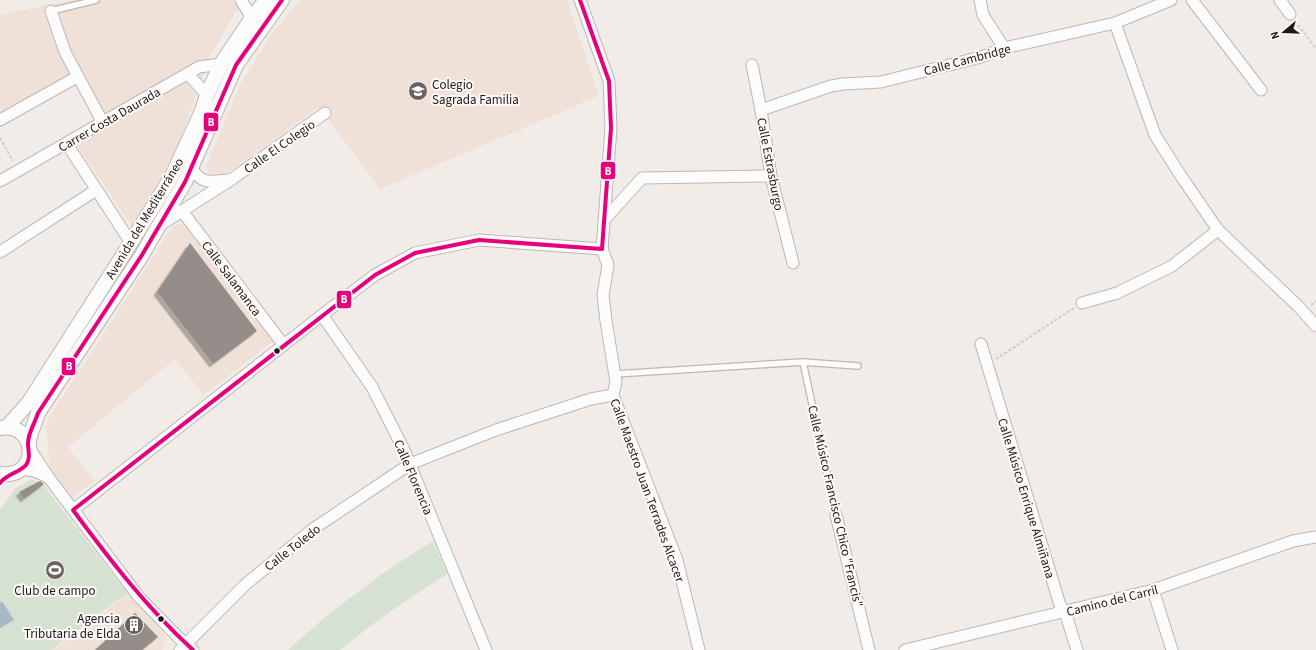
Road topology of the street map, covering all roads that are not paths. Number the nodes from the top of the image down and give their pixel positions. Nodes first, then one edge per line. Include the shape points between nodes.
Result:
1 (96, 0) edge
2 (266, 0) edge
3 (282, 0) edge
4 (580, 0) edge
5 (980, 0) edge
6 (1171, 0) edge
7 (1192, 0) edge
8 (1280, 0) edge
9 (247, 6) edge
10 (51, 11) joint
11 (1290, 14) road end
12 (1115, 23) junction
13 (1004, 48) junction
14 (221, 64) junction
15 (752, 65) dead end
16 (188, 74) junction
17 (77, 77) junction
18 (1261, 90) dead end
19 (207, 95) junction
20 (761, 110) junction
21 (325, 113) dead end
22 (0, 120) edge
23 (103, 123) junction
24 (67, 144) junction
25 (191, 168) junction
26 (771, 176) junction
27 (232, 179) junction
28 (0, 181) edge
29 (96, 190) junction
30 (182, 211) junction
31 (604, 220) junction
32 (158, 227) junction
33 (1218, 230) junction
34 (131, 243) junction
35 (602, 249) junction
36 (0, 252) edge
37 (793, 263) dead end
38 (1082, 303) road end
39 (322, 315) junction
40 (1316, 326) edge
41 (283, 344) junction
42 (981, 344) dead end
43 (803, 362) junction
44 (858, 366) dead end
45 (615, 374) junction
46 (613, 395) junction
47 (4, 428) edge
48 (29, 445) junction
49 (410, 464) junction
50 (22, 469) junction
51 (3, 477) edge
52 (49, 478) junction
53 (73, 510) junction
54 (836, 515) joint
55 (1316, 537) edge
56 (1153, 590) junction
57 (1065, 612) junction
58 (186, 648) edge
59 (486, 650) edge
60 (699, 650) edge
61 (869, 650) edge
62 (905, 650) edge
63 (1077, 650) edge
64 (1172, 650) edge

1 - 10 lane
2 - 9 street, Avenida del Mediterráneo
3 - 25 street, Avenida del Mediterráneo via 236,65
4 - 31 street, Calle Maestro Juan Terrades Alcacer via 609,81 611,128
5 - 13 street via 983,15
6 - 12 street, Calle Cambridge
7 - 18 street
8 - 11 street
9 - 14 street, Avenida del Mediterráneo
10 - 17 street via 65,52
12 - 13 street, Calle Cambridge
12 - 33 street via 1155,135
13 - 20 street, Calle Cambridge via 981,57 881,82 831,86
14 - 16 street, Carrer Costa Daurada via 200,67
14 - 19 street, Avenida del Mediterráneo
15 - 20 street, Calle Estrasburgo
16 - 19 street
16 - 23 street, Carrer Costa Daurada
17 - 22 street
17 - 23 street
19 - 34 street, Avenida del Mediterráneo via 172,176
20 - 26 street, Calle Estrasburgo
21 - 27 street, Calle El Colegio
23 - 24 street, Carrer Costa Daurada
24 - 28 street, Carrer Costa Daurada
24 - 29 street
25 - 27 street, Calle El Colegio via 198,177 209,182
25 - 32 street, Avenida del Mediterráneo
26 - 31 street via 642,178
26 - 37 street, Calle Estrasburgo
27 - 30 street, Calle El Colegio
29 - 34 street
29 - 36 street
30 - 32 street, Calle El Colegio
30 - 41 street, Calle Salamanca
31 - 35 street, Calle Maestro Juan Terrades Alcacer
32 - 48 street, Avenida del Mediterráneo via 38,413
33 - 38 street via 1172,266 1117,293
33 - 40 street via 1299,306
34 - 47 street, Avenida del Mediterráneo via 29,402
35 - 39 street via 479,240 415,253 375,274
35 - 45 street, Calle Maestro Juan Terrades Alcacer via 608,265 603,295
39 - 41 street
39 - 49 street, Calle Florencia via 372,387
41 - 53 street
42 - 57 street, Calle Músico Enrique Almiñana via 1057,597
43 - 44 lane
43 - 45 lane
43 - 54 lane, Calle Músico Francisco Chico "Francis"
45 - 46 street, Calle Maestro Juan Terrades Alcacer
46 - 49 street, Calle Toledo via 591,399 496,430
46 - 60 street, Calle Maestro Juan Terrades Alcacer via 677,560
47 - 48 street via 20,431
48 - 50 street, Avenida del Mediterráneo via 29,457
48 - 52 street
49 - 58 street, Calle Toledo via 314,529 246,584
49 - 59 street, Calle Florencia
50 - 51 street
50 - 52 street
52 - 53 street
53 - 58 street via 139,597
54 - 61 street, Calle Músico Francisco Chico "Francis"
55 - 56 street, Camino del Carril via 1293,541
56 - 57 street, Camino del Carril
56 - 64 street
57 - 62 street, Camino del Carril
57 - 63 street, Calle Músico Enrique Almiñana

